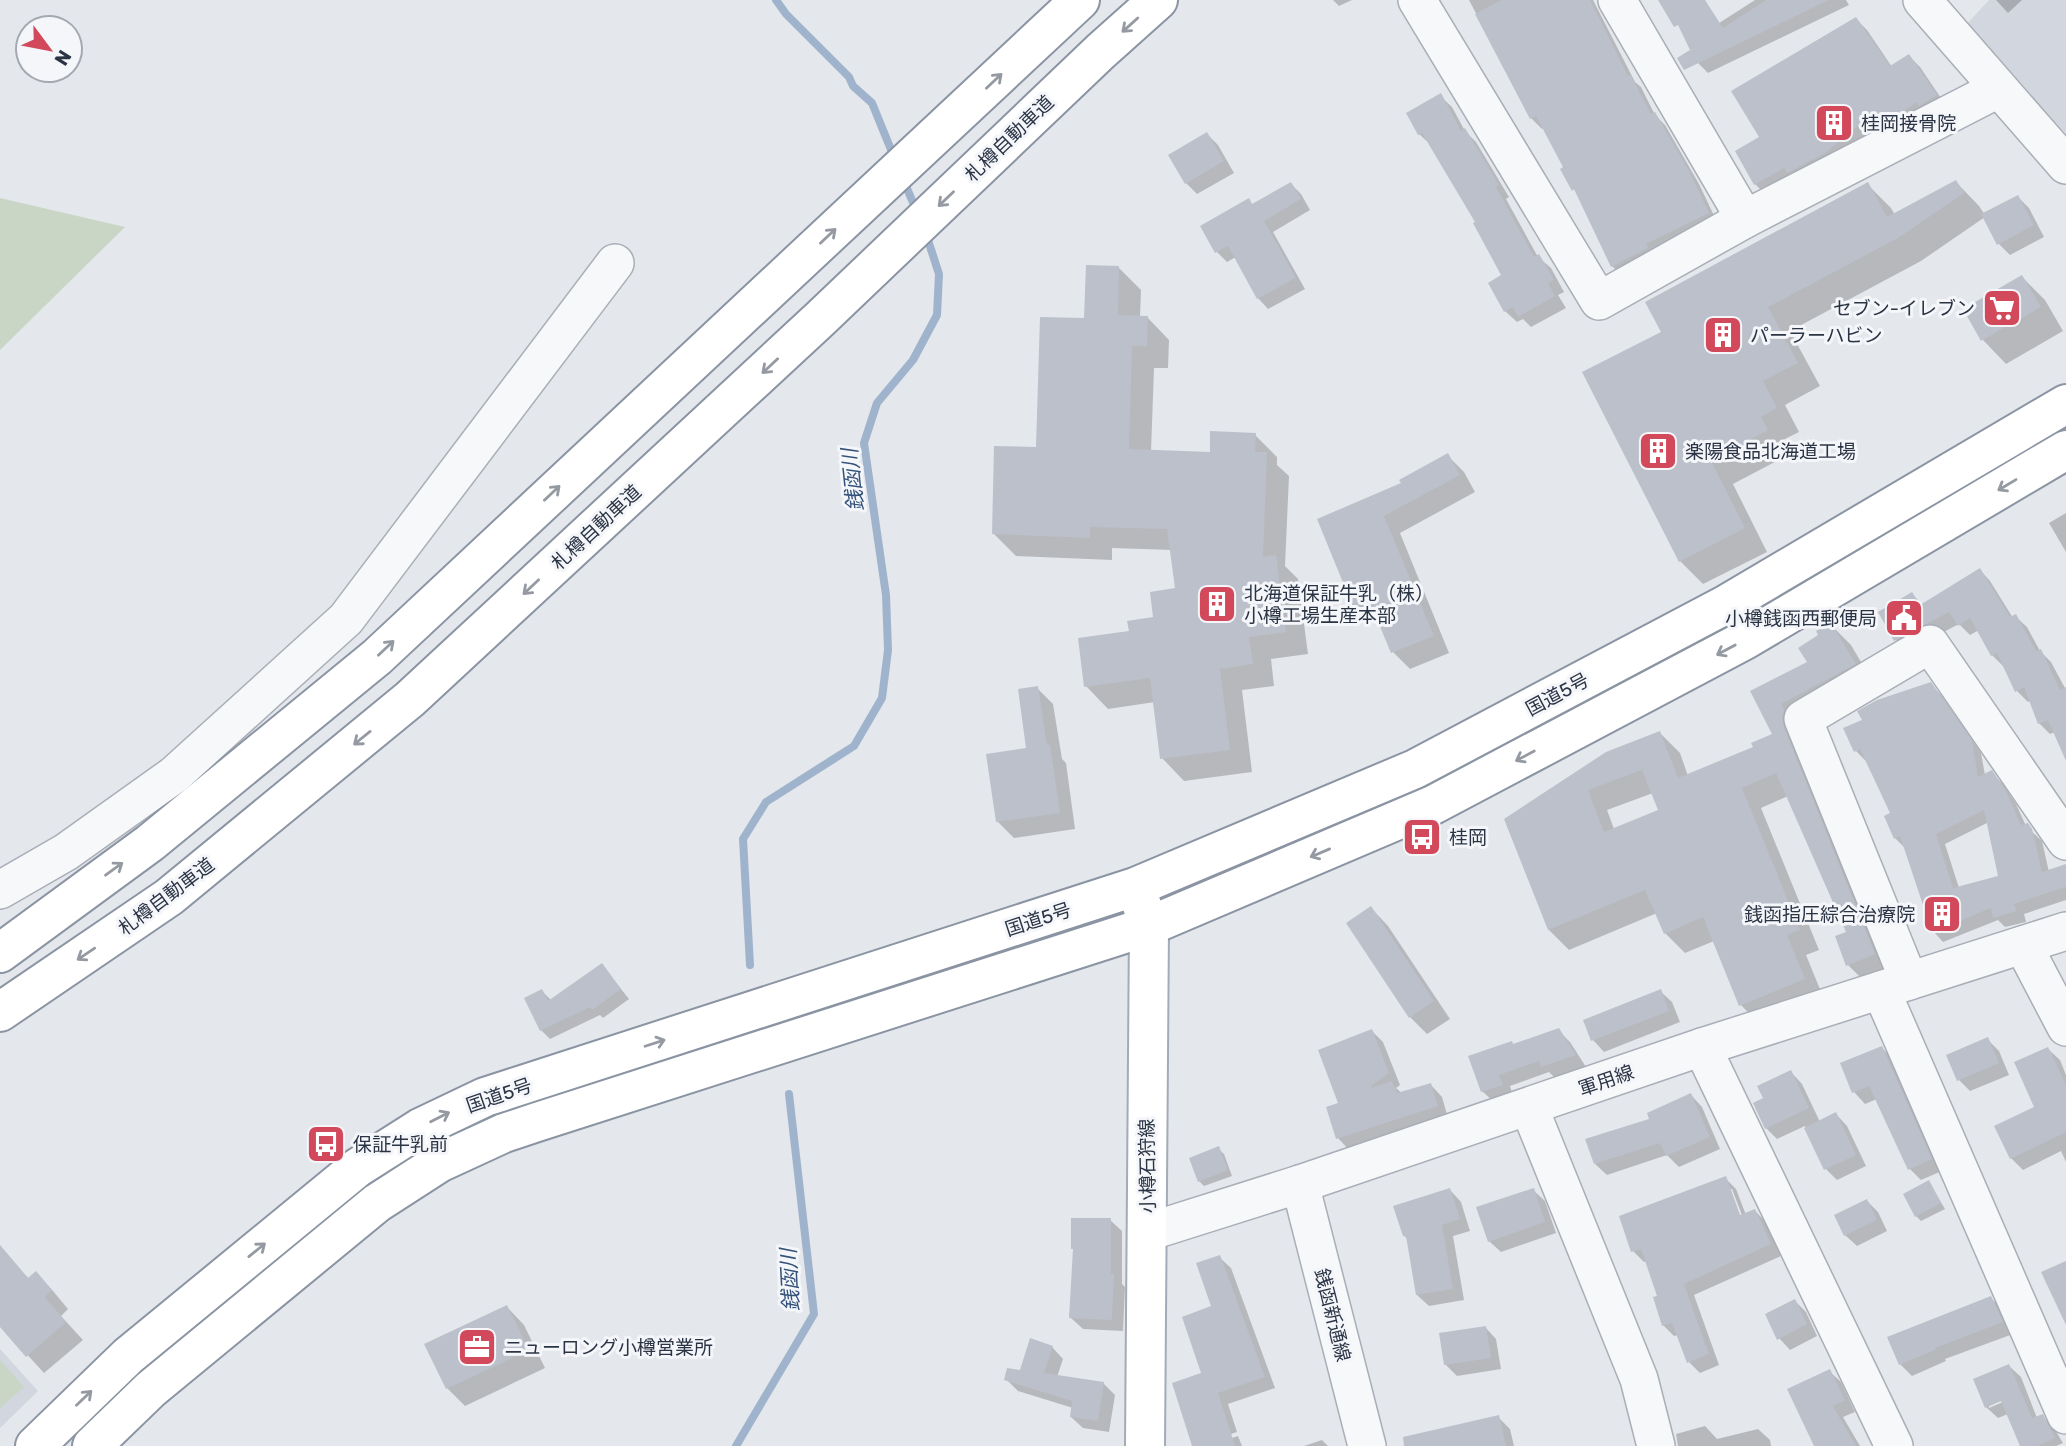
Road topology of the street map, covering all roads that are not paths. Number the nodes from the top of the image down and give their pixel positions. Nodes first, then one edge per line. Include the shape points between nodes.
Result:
1 (1158, 0) edge
2 (1417, 0) edge
3 (1616, 0) edge
4 (1922, 0) edge
5 (1075, 5) edge
6 (1998, 89) junction
7 (2066, 165) edge
8 (1745, 219) junction
9 (615, 263) dead end
10 (2066, 404) edge
11 (2066, 450) edge
12 (2066, 841) edge
13 (1135, 887) junction
14 (0, 890) edge
15 (1149, 926) junction
16 (2066, 931) edge
17 (2023, 945) junction
18 (0, 953) edge
19 (1895, 985) junction
20 (0, 1012) edge
21 (2066, 1027) edge
22 (1702, 1047) junction
23 (1529, 1107) junction
24 (1300, 1184) junction
25 (1147, 1232) junction
26 (2066, 1415) edge
27 (35, 1446) edge
28 (92, 1446) edge
29 (1145, 1446) edge
30 (1367, 1446) edge
31 (1656, 1446) edge
32 (1895, 1446) edge

1 -> 20 main road, 札樽自動車道 via 410,699 169,897
2 - 8 street via 1599,301
3 - 8 street
4 - 6 street
18 -> 5 main road via 150,843 377,657
6 - 7 street
6 - 8 street
9 - 14 street via 346,619 174,775 66,852
10 - 13 main road, 国道5号 via 1725,605 1415,769
11 -> 15 main road, 国道5号 via 1745,640 1433,804
12 - 19 street via 1930,644 1803,719
13 - 15 main road, 小樽石狩線
27 -> 13 main road, 国道5号 via 128,1356 347,1176 430,1122 485,1097
15 - 25 main road, 小樽石狩線
15 - 28 main road, 国道5号 via 472,1146 377,1203 151,1389
16 - 17 street, 軍用線
17 - 19 street, 軍用線
17 - 21 street
19 - 22 street, 軍用線
19 - 26 street
22 - 23 street, 軍用線
22 - 32 street
23 - 24 street, 軍用線
23 - 31 street via 1639,1379
24 - 25 street, 軍用線
24 - 30 street, 銭函新通線
25 - 29 main road, 小樽石狩線

